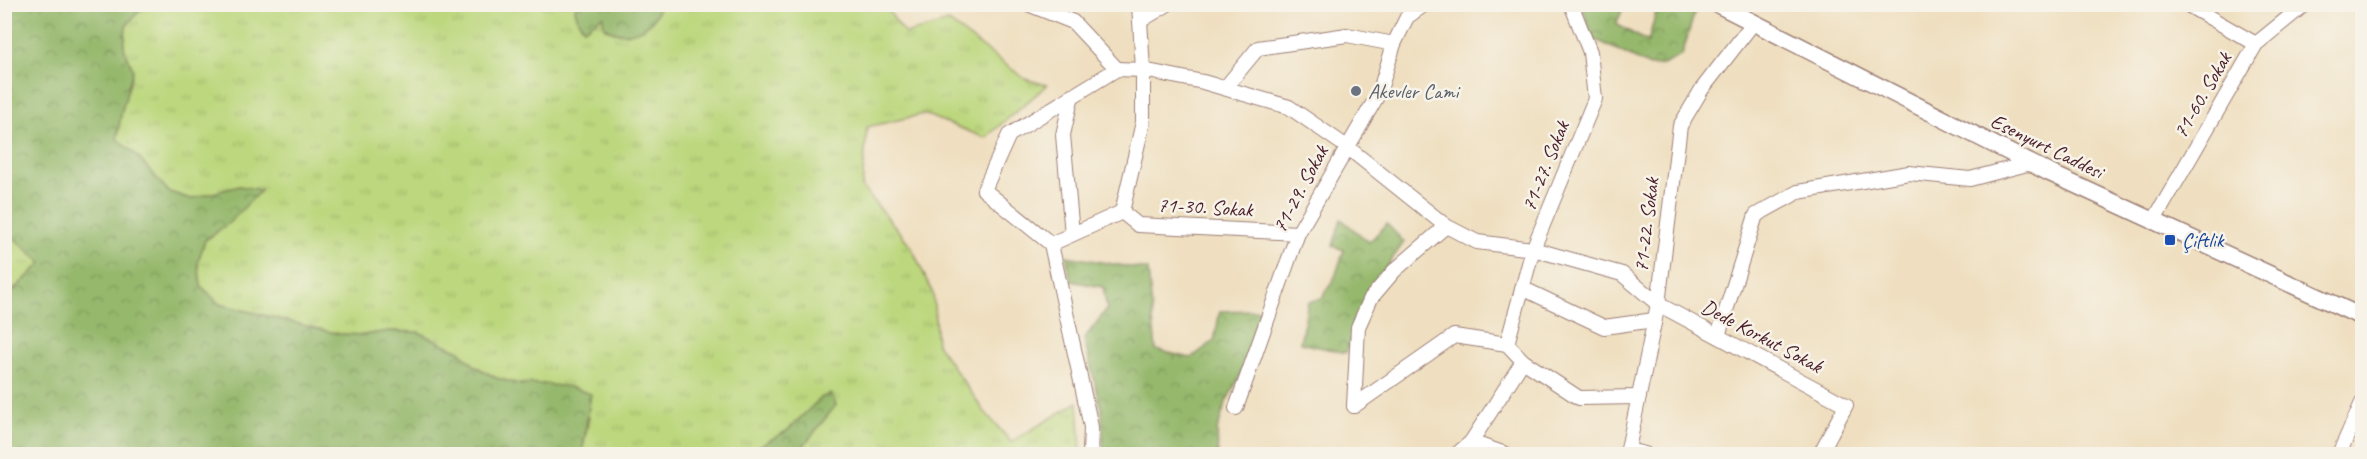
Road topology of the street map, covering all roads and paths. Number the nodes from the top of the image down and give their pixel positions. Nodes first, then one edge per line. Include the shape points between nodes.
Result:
1 (1028, 4) edge
2 (1139, 4) edge
3 (1168, 4) edge
4 (1425, 4) edge
5 (1571, 4) edge
6 (1717, 4) edge
7 (2186, 4) edge
8 (2305, 4) edge
9 (1140, 21) junction
10 (1754, 22) junction
11 (1395, 44) junction
12 (2256, 44) junction
13 (1117, 69) junction
14 (1143, 70) junction
15 (1225, 88) junction
16 (1072, 95) junction
17 (1347, 147) junction
18 (2031, 164) junction
19 (1122, 212) junction
20 (2153, 222) junction
21 (1446, 226) junction
22 (1298, 233) junction
23 (1072, 234) junction
24 (1051, 244) junction
25 (1533, 249) junction
26 (1522, 288) junction
27 (1658, 304) junction
28 (2362, 317) edge
29 (1654, 320) junction
30 (1718, 336) junction
31 (1507, 344) junction
32 (1523, 361) junction
33 (1639, 397) junction
34 (2362, 403) edge
35 (1236, 408) dead end
36 (1472, 442) junction
37 (1628, 452) edge
38 (1090, 454) edge
39 (1457, 454) edge
40 (1506, 454) edge
41 (1646, 454) edge
42 (1820, 454) edge
43 (2339, 454) edge

1 - 13 street via 1073,22
2 - 9 street
3 - 9 street
4 - 11 street, 71-29. Sokak via 1407,17
5 - 25 street, 71-27. Sokak via 1590,52 1595,99
6 - 10 street, Esenyurt Caddesi
7 - 12 street
8 - 12 street, 71-60. Sokak
9 - 14 street
10 - 18 street, Esenyurt Caddesi
10 - 27 street, 71-22. Sokak via 1702,89 1680,126
11 - 15 street via 1347,35 1257,48
11 - 17 street, 71-29. Sokak via 1378,93
12 - 20 street, 71-60. Sokak
13 - 14 street, Dede Korkut Sokak
13 - 16 street
14 - 15 street, Dede Korkut Sokak
14 - 19 street via 1143,122
15 - 17 street, Dede Korkut Sokak via 1289,107
16 - 23 street via 1063,135
16 - 24 street via 1009,135 984,190
17 - 21 street, Dede Korkut Sokak
17 - 22 street, 71-29. Sokak
18 - 20 street, Esenyurt Caddesi
18 - 30 street via 1970,179 1909,173 1798,192 1756,215
19 - 22 street, 71-30. Sokak via 1138,225
19 - 23 street
20 - 28 street, Esenyurt Caddesi
21 - 25 street, Dede Korkut Sokak via 1477,242
21 - 31 street via 1394,271 1371,298 1358,327 1354,406 1454,336
22 - 35 street, 71-29. Sokak
23 - 24 street
24 - 38 street via 1091,427
25 - 26 street, 71-27. Sokak
25 - 27 street, Dede Korkut Sokak via 1622,274
26 - 29 street via 1604,327
26 - 31 street, 71-27. Sokak
27 - 29 street, 71-22. Sokak
27 - 30 street, Dede Korkut Sokak
29 - 33 street, 71-22. Sokak
30 - 42 street, Dede Korkut Sokak via 1846,405
31 - 32 street
32 - 33 street via 1579,398
32 - 36 street
33 - 37 street, 71-22. Sokak
34 - 43 street
36 - 39 street
36 - 40 street
37 - 41 street

